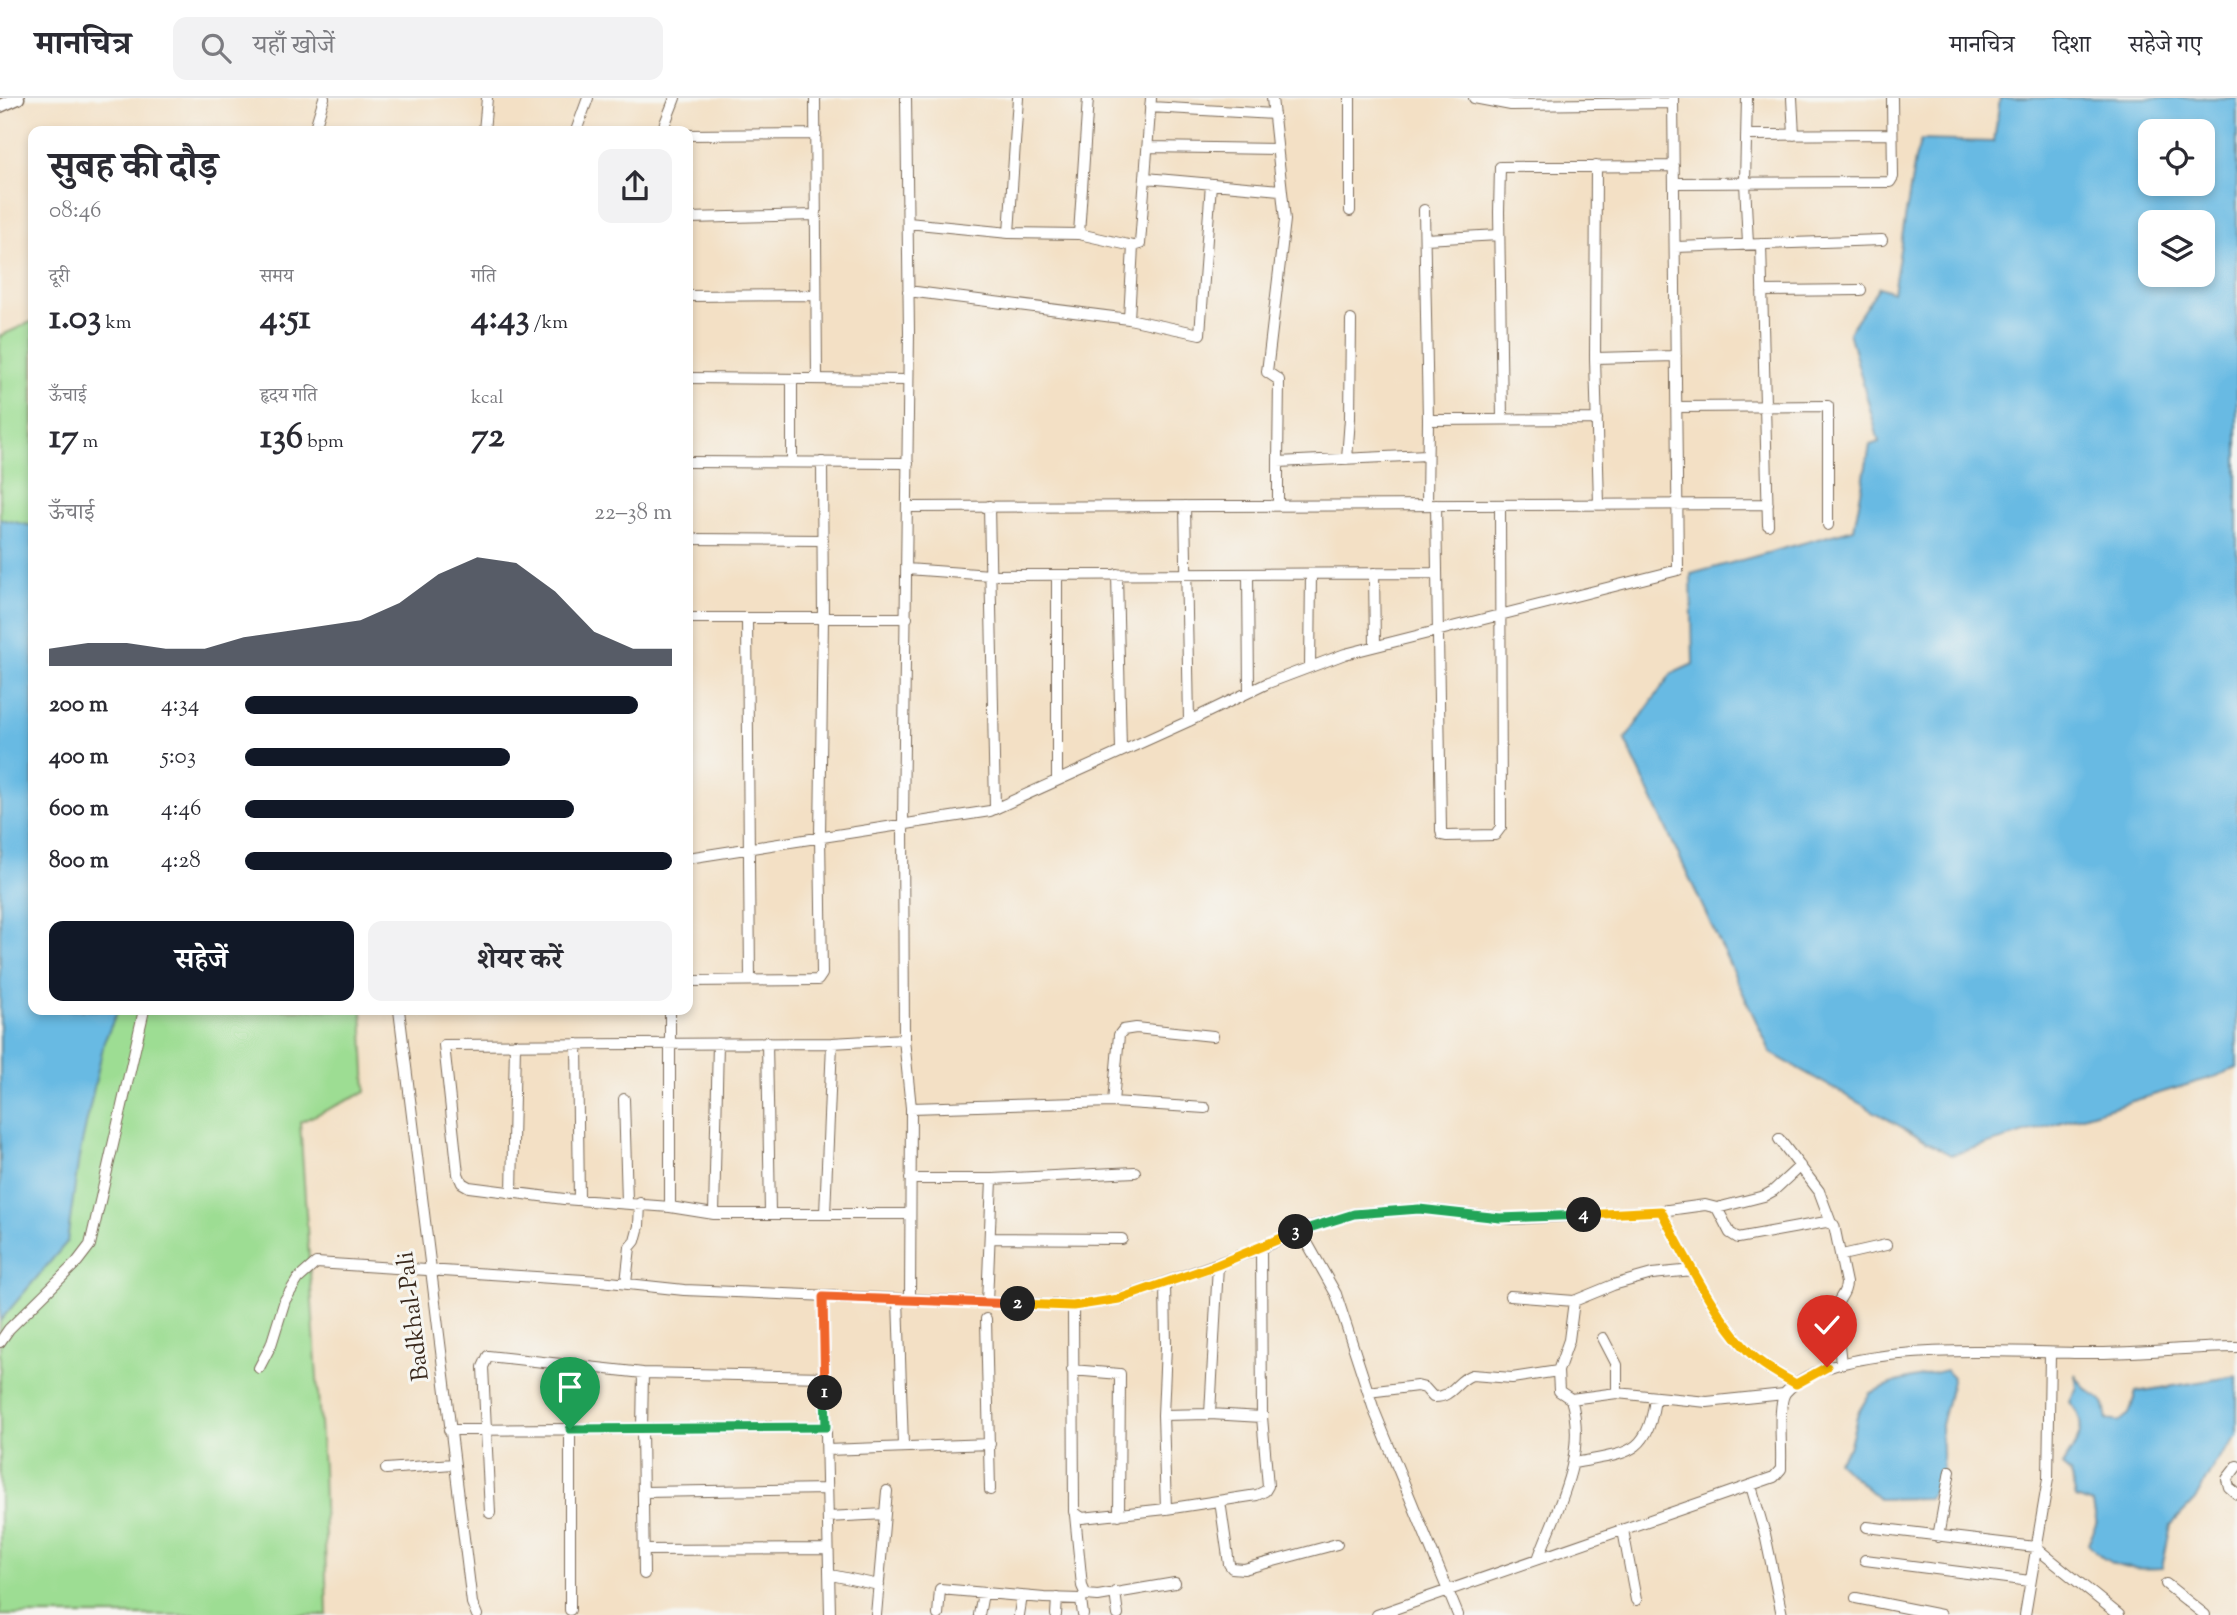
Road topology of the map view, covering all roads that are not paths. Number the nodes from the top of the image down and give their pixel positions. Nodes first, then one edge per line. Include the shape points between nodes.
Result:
1 (18, 98) edge
2 (324, 98) edge
3 (487, 98) edge
4 (588, 98) edge
5 (675, 98) edge
6 (816, 98) edge
7 (906, 98) edge
8 (1018, 98) edge
9 (1088, 98) edge
10 (1272, 98) edge
11 (1350, 98) edge
12 (1474, 98) edge
13 (1747, 98) edge
14 (1792, 98) edge
15 (1892, 98) edge
16 (1673, 100) edge
17 (1511, 102) edge
18 (1151, 103) edge
19 (0, 106) edge
20 (1274, 114) junction
21 (316, 126) edge
22 (484, 126) edge
23 (578, 126) edge
24 (664, 126) edge
25 (816, 134) junction
26 (1892, 134) junction
27 (693, 135) edge
28 (1747, 135) junction
29 (1794, 135) junction
30 (1148, 147) junction
31 (1277, 149) junction
32 (1596, 166) junction
33 (1674, 166) junction
34 (1146, 178) junction
35 (1745, 182) junction
36 (1674, 183) junction
37 (1211, 184) junction
38 (1280, 190) junction
39 (1424, 210) dead end
40 (1350, 211) dead end
41 (816, 215) junction
42 (693, 218) edge
43 (908, 223) junction
44 (1009, 233) junction
45 (1079, 234) junction
46 (1499, 235) junction
47 (1425, 239) junction
48 (1882, 240) dead end
49 (1748, 244) junction
50 (1761, 244) junction
51 (1133, 246) junction
52 (1675, 247) junction
53 (1861, 290) dead end
54 (908, 291) junction
55 (1762, 291) junction
56 (816, 295) junction
57 (693, 296) edge
58 (1129, 319) junction
59 (1351, 320) dead end
60 (1676, 356) junction
61 (1595, 358) junction
62 (693, 378) edge
63 (792, 379) junction
64 (817, 379) junction
65 (908, 380) junction
66 (1765, 406) junction
67 (1676, 407) junction
68 (1502, 419) junction
69 (1597, 419) junction
70 (1428, 420) junction
71 (1427, 455) junction
72 (1347, 459) junction
73 (693, 462) edge
74 (792, 462) junction
75 (822, 462) junction
76 (1278, 462) junction
77 (908, 463) junction
78 (1599, 504) junction
79 (1677, 504) junction
80 (1768, 504) junction
81 (1278, 505) junction
82 (1432, 505) junction
83 (1500, 505) junction
84 (989, 506) junction
85 (1185, 506) junction
86 (908, 507) junction
87 (1768, 525) dead end
88 (1828, 525) dead end
89 (693, 539) edge
90 (823, 540) junction
91 (907, 569) junction
92 (1311, 573) junction
93 (1374, 573) junction
94 (1437, 573) junction
95 (1116, 574) junction
96 (1186, 574) junction
97 (1248, 574) junction
98 (990, 575) junction
99 (1057, 575) junction
100 (1500, 614) junction
101 (693, 618) edge
102 (747, 618) junction
103 (823, 618) junction
104 (907, 618) junction
105 (1438, 630) junction
106 (1376, 646) junction
107 (1310, 667) junction
108 (1249, 691) junction
109 (1189, 721) junction
110 (1121, 750) junction
111 (1057, 779) junction
112 (995, 808) junction
113 (903, 823) junction
114 (820, 836) junction
115 (750, 850) junction
116 (693, 857) edge
117 (693, 981) edge
118 (750, 981) junction
119 (143, 1015) edge
120 (400, 1015) edge
121 (670, 1015) edge
122 (1213, 1036) dead end
123 (904, 1039) junction
124 (767, 1042) junction
125 (670, 1043) junction
126 (718, 1043) junction
127 (832, 1043) junction
128 (515, 1044) junction
129 (577, 1044) junction
130 (624, 1099) dead end
131 (1113, 1102) junction
132 (911, 1108) junction
133 (1205, 1108) dead end
134 (1779, 1139) dead end
135 (1800, 1166) junction
136 (1135, 1172) dead end
137 (910, 1179) junction
138 (992, 1179) junction
139 (512, 1193) junction
140 (579, 1199) junction
141 (627, 1202) junction
142 (640, 1203) junction
143 (670, 1206) junction
144 (1717, 1208) junction
145 (1661, 1211) junction
146 (770, 1213) junction
147 (714, 1214) junction
148 (825, 1214) junction
149 (909, 1214) junction
150 (1831, 1223) junction
151 (1300, 1230) junction
152 (990, 1238) junction
153 (1122, 1239) dead end
154 (1886, 1245) dead end
155 (1261, 1248) junction
156 (1842, 1255) junction
157 (1217, 1265) junction
158 (1693, 1270) junction
159 (430, 1271) junction
160 (626, 1283) junction
161 (1166, 1283) junction
162 (1510, 1296) dead end
163 (823, 1297) junction
164 (904, 1299) junction
165 (1574, 1301) junction
166 (987, 1303) junction
167 (1073, 1306) junction
168 (986, 1319) dead end
169 (1603, 1338) dead end
170 (0, 1342) edge
171 (2237, 1347) edge
172 (2050, 1354) junction
173 (1841, 1363) junction
174 (259, 1368) dead end
175 (1072, 1370) junction
176 (1558, 1371) junction
177 (643, 1374) junction
178 (825, 1377) junction
179 (1796, 1384) junction
180 (1368, 1392) junction
181 (1617, 1393) junction
182 (1784, 1394) junction
183 (1655, 1397) junction
184 (1571, 1399) junction
185 (1210, 1414) junction
186 (1163, 1415) junction
187 (1262, 1417) junction
188 (826, 1427) junction
189 (570, 1429) junction
190 (642, 1429) junction
191 (449, 1430) junction
192 (487, 1430) junction
193 (989, 1444) junction
194 (903, 1446) junction
195 (827, 1450) junction
196 (1574, 1463) junction
197 (453, 1464) junction
198 (2237, 1466) edge
199 (386, 1469) dead end
200 (1950, 1471) dead end
201 (1751, 1486) junction
202 (827, 1489) junction
203 (990, 1490) dead end
204 (887, 1491) dead end
205 (643, 1492) junction
206 (2237, 1494) edge
207 (1220, 1501) junction
208 (1166, 1509) junction
209 (490, 1513) dead end
210 (885, 1514) junction
211 (1075, 1515) junction
212 (1119, 1515) junction
213 (828, 1517) junction
214 (1867, 1527) dead end
215 (1623, 1530) junction
216 (1938, 1537) junction
217 (1337, 1544) dead end
218 (2035, 1547) junction
219 (828, 1549) junction
220 (644, 1550) junction
221 (1538, 1559) junction
222 (1865, 1560) dead end
223 (644, 1574) dead end
224 (831, 1575) junction
225 (2030, 1581) junction
226 (1175, 1583) dead end
227 (2166, 1584) dead end
228 (879, 1585) junction
229 (1449, 1591) junction
230 (1115, 1592) junction
231 (983, 1593) junction
232 (1022, 1596) junction
233 (1057, 1598) junction
234 (1856, 1598) dead end
235 (1636, 1600) dead end
236 (570, 1610) dead end
237 (1906, 1611) edge
238 (477, 1615) edge
239 (830, 1615) edge
240 (876, 1615) edge
241 (938, 1615) edge
242 (979, 1615) edge
243 (1019, 1615) edge
244 (1056, 1615) edge
245 (1083, 1615) edge
246 (1118, 1615) edge
247 (1377, 1615) edge
248 (1458, 1615) edge
249 (1782, 1615) edge
250 (1941, 1615) edge
251 (2025, 1615) edge
252 (2119, 1615) edge
253 (2205, 1615) edge

1 - 19 main road
2 - 21 street
3 - 22 street
4 - 23 street
5 - 24 street
6 - 25 street
7 - 43 street
8 - 44 street
9 - 45 street
10 - 20 street
11 - 40 street
12 - 17 street
13 - 28 street
14 - 29 street
15 - 26 street
16 - 17 street
16 - 33 street
18 - 20 street
18 - 30 street
20 - 31 street
25 - 27 street
25 - 41 street
26 - 29 street
26 - 35 street via 1890,182
28 - 29 street
28 - 35 street
30 - 31 street
30 - 34 street
31 - 38 street
32 - 33 street
32 - 46 street via 1500,167
32 - 61 street
33 - 36 street
34 - 37 street
34 - 51 street via 1141,240
35 - 36 street
35 - 49 street
36 - 52 street
37 - 38 street
37 - 58 street via 1200,334
38 - 76 street via 1285,220 1267,372 1279,380
39 - 47 street
41 - 42 street
41 - 56 street
43 - 44 street
43 - 54 street
44 - 45 street
45 - 51 street
46 - 47 street
46 - 68 street
47 - 70 street
48 - 50 street
49 - 50 street
49 - 52 street
50 - 55 street
51 - 58 street
52 - 60 street
53 - 55 street
54 - 58 street
54 - 65 street
55 - 66 street
56 - 57 street
56 - 64 street
59 - 72 street
60 - 61 street
60 - 67 street
61 - 69 street
62 - 63 street
63 - 64 street
63 - 74 street
64 - 65 street
65 - 77 street
66 - 67 street
66 - 80 street
66 - 88 street via 1828,406
67 - 79 street
68 - 69 street
68 - 70 street
69 - 78 street
70 - 71 street
71 - 72 street
71 - 82 street
72 - 76 street
73 - 74 street
74 - 75 street
75 - 77 street
75 - 90 street
76 - 81 street
77 - 86 street
78 - 79 street
78 - 83 street
79 - 80 street
79 - 100 street via 1678,570
80 - 87 street
81 - 82 street
81 - 85 street
82 - 83 street
82 - 94 street
83 - 100 street
84 - 85 street
84 - 86 street
84 - 98 street
85 - 96 street
86 - 91 street
89 - 90 street
90 - 103 street
91 - 98 street
91 - 104 street
92 - 93 street
92 - 97 street
92 - 107 street
93 - 94 street
93 - 106 street
94 - 105 street
95 - 96 street
95 - 99 street
95 - 110 street
96 - 97 street
96 - 109 street
97 - 108 street
98 - 99 street
98 - 112 street
99 - 111 street
100 - 105 street
100 - 105 street via 1501,827 1495,835 1442,835
101 - 102 street
102 - 103 street
102 - 115 street
103 - 104 street
103 - 114 street
104 - 113 street
105 - 106 street
106 - 107 street
107 - 108 street
108 - 109 street
109 - 110 street
110 - 111 street
111 - 112 street
112 - 113 street
113 - 114 street
113 - 123 street
114 - 115 street
114 - 118 street via 822,974 818,979
115 - 116 street
115 - 118 street
117 - 118 street
119 - 170 street via 90,1245
120 - 159 street, Badkhal-Pali
121 - 125 street
122 - 131 street via 1123,1030
123 - 127 street
123 - 132 street
124 - 126 street
124 - 127 street
124 - 146 street
125 - 126 street
125 - 129 street
125 - 143 street
126 - 147 street
127 - 148 street
128 - 129 street
128 - 139 street
128 - 139 street via 444,1045 462,1183
129 - 140 street
130 - 141 street
131 - 132 street
131 - 133 street
132 - 137 street
134 - 135 street
135 - 144 street via 1764,1196
135 - 150 street via 1819,1191
136 - 138 street
137 - 138 street
137 - 149 street
138 - 152 street
139 - 140 street
140 - 141 street
141 - 142 street
142 - 143 street
142 - 160 street
143 - 147 street
144 - 145 street via 1705,1205
144 - 150 street via 1730,1233 1738,1238
145 - 151 street via 1513,1219 1419,1209 1354,1214
145 - 158 street
146 - 147 street
146 - 148 street
148 - 149 street
149 - 164 street
150 - 156 street via 1837,1228
151 - 155 street
151 - 180 street via 1336,1294
152 - 153 street
152 - 166 street
154 - 156 street
155 - 157 street
155 - 187 street
156 - 173 street via 1846,1290 1835,1310
157 - 161 street
157 - 185 street
158 - 165 street via 1642,1276
158 - 179 street via 1732,1332 1758,1361
159 - 160 street
159 - 174 street via 316,1263 298,1279 285,1300
159 - 191 street, Badkhal-Pali
160 - 163 street
161 - 167 street via 1119,1299
161 - 186 street
162 - 165 street
163 - 164 street
163 - 178 street
164 - 166 street
164 - 194 street
165 - 176 street via 1569,1340
166 - 167 street
167 - 175 street
168 - 193 street
169 - 181 street via 1617,1365
171 - 172 street
172 - 173 street via 1963,1350
172 - 218 street via 2048,1479
173 - 179 street
175 - 211 street
175 - 212 street via 1120,1374
176 - 180 street via 1512,1378 1467,1376 1441,1398 1417,1386
176 - 184 street via 1559,1391
177 - 178 street
177 - 190 street
177 - 192 street via 488,1356 483,1367
178 - 188 street
179 - 182 street
180 - 229 street
181 - 183 street
181 - 184 street
182 - 183 street via 1707,1402
182 - 201 street via 1781,1469 1774,1477
183 - 196 street via 1653,1422 1636,1446 1618,1455
184 - 196 street via 1577,1437
185 - 186 street
185 - 187 street
186 - 208 street
187 - 207 street via 1268,1486 1257,1495
188 - 190 street
188 - 195 street
189 - 190 street
189 - 192 street
189 - 236 street
190 - 205 street
191 - 192 street
191 - 197 street, Badkhal-Pali
192 - 209 street
193 - 194 street
193 - 203 street
194 - 195 street
195 - 202 street
196 - 221 street
197 - 199 street
197 - 238 street, Badkhal-Pali
198 - 206 street via 2227,1479
200 - 216 street
201 - 215 street
201 - 249 street
202 - 205 street
202 - 213 street
204 - 210 street
205 - 220 street
207 - 208 street
207 - 217 street via 1232,1568 1244,1569
208 - 212 street
210 - 213 street
210 - 228 street
211 - 212 street
211 - 230 street via 1086,1594
213 - 219 street
214 - 216 street
215 - 221 street
215 - 235 street
216 - 218 street
218 - 225 street
218 - 252 street
219 - 220 street
219 - 224 street
220 - 223 street
221 - 229 street
222 - 225 street
224 - 228 street
224 - 239 street
225 - 251 street
226 - 230 street
227 - 253 street
228 - 240 street
229 - 247 street
229 - 248 street
230 - 246 street
231 - 232 street
231 - 241 street via 940,1589
231 - 242 street
232 - 233 street
232 - 243 street
233 - 244 street
233 - 245 street via 1081,1599
234 - 237 street
237 - 250 street

